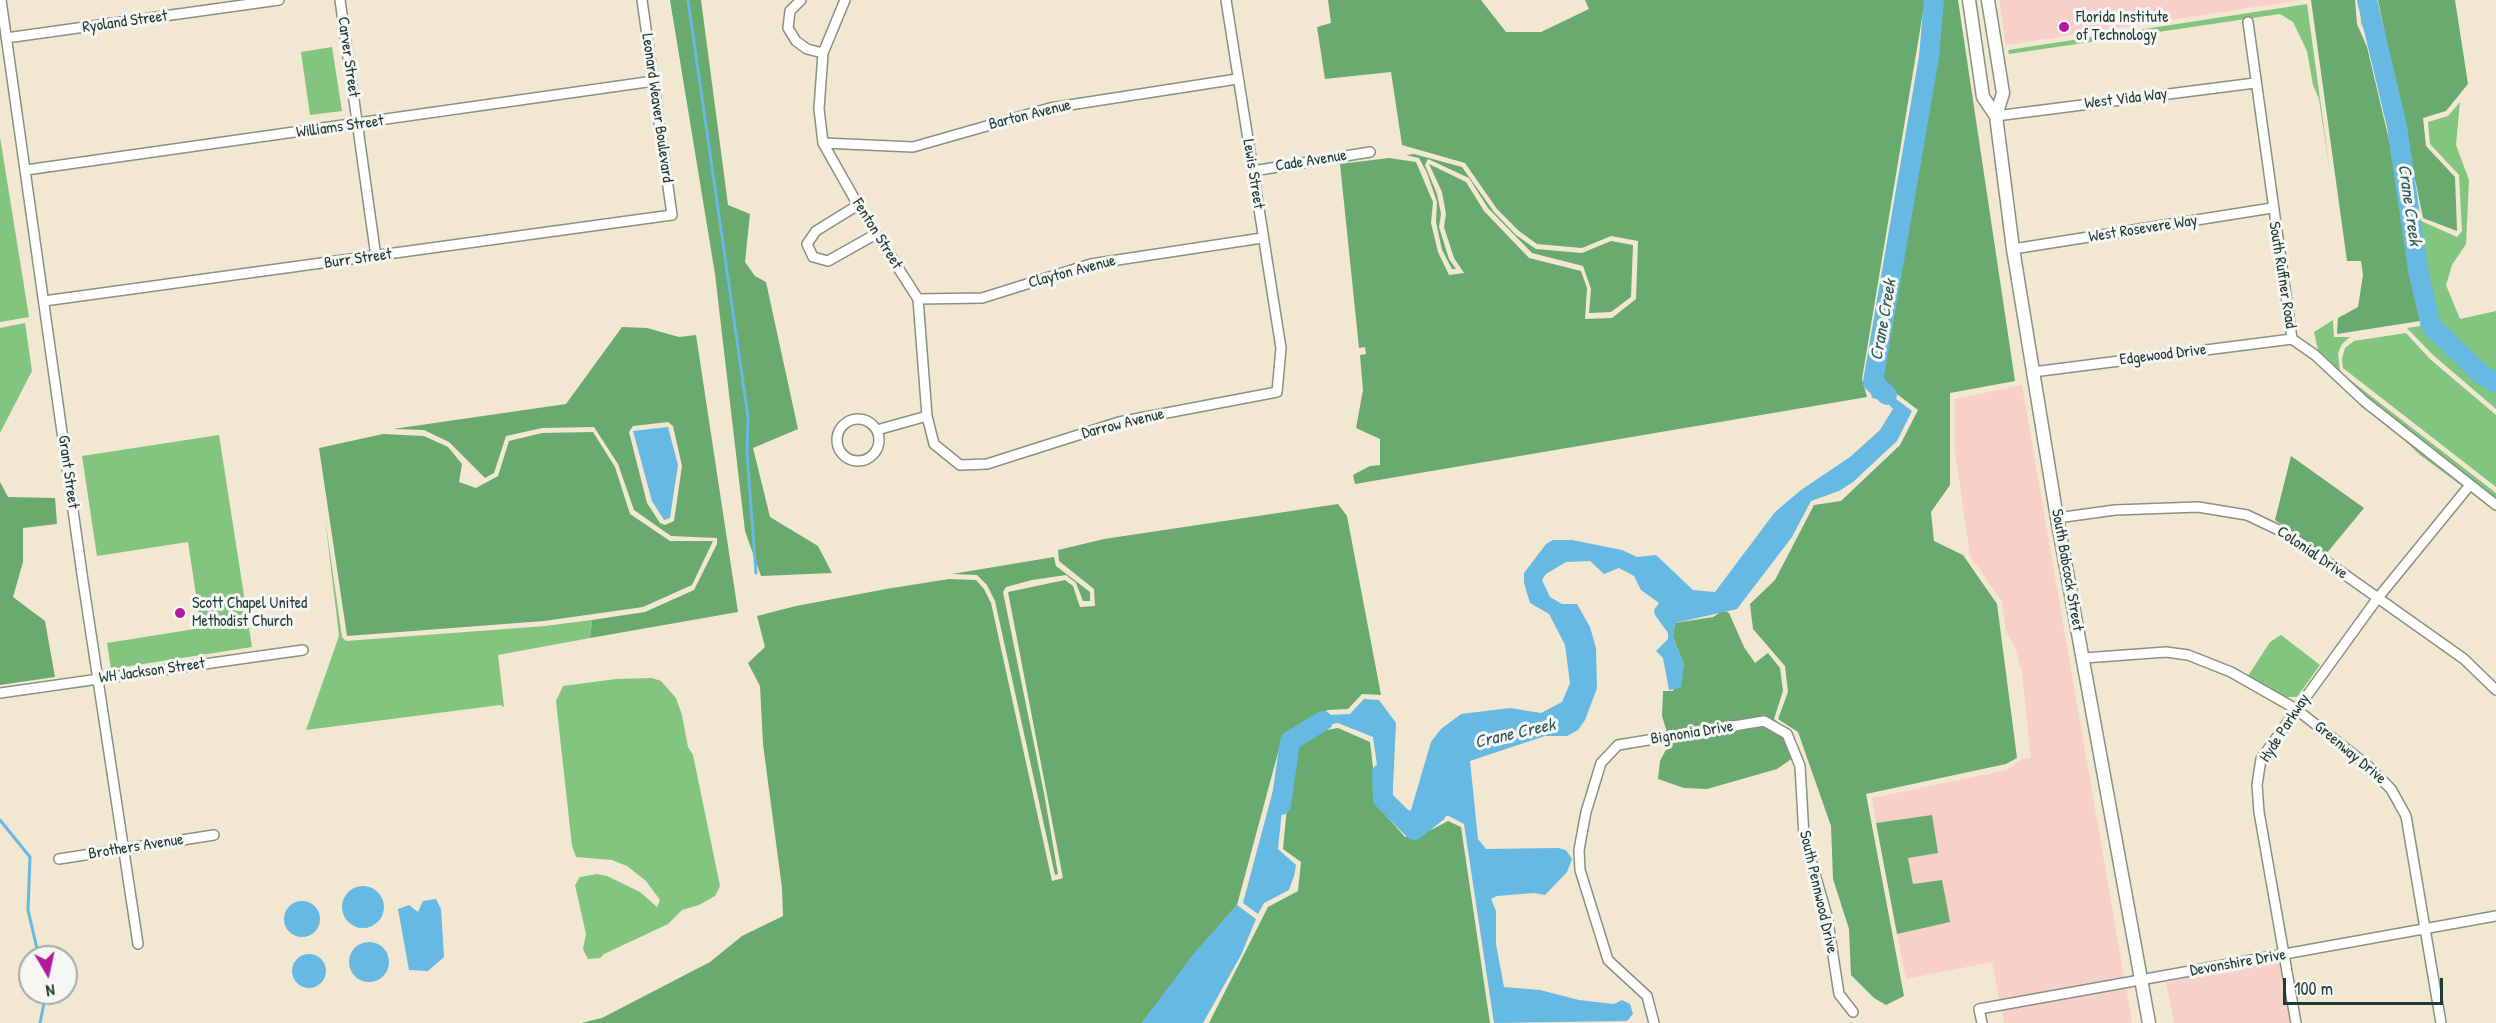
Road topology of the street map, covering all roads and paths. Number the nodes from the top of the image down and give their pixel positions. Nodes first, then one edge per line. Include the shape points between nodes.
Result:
1 (1, 0) edge
2 (279, 0) edge
3 (340, 0) edge
4 (642, 0) edge
5 (801, 0) edge
6 (843, 0) edge
7 (1226, 0) edge
8 (1969, 0) edge
9 (1988, 0) edge
10 (2248, 22) dead end
11 (6, 38) junction
12 (823, 53) junction
13 (1237, 79) junction
14 (654, 81) junction
15 (2255, 83) junction
16 (1996, 116) junction
17 (357, 125) junction
18 (823, 143) junction
19 (1370, 152) dead end
20 (26, 171) junction
21 (1253, 171) junction
22 (858, 205) junction
23 (2272, 208) junction
24 (672, 215) joint
25 (876, 234) junction
26 (1262, 238) junction
27 (2013, 249) junction
28 (376, 256) junction
29 (918, 299) junction
30 (44, 301) junction
31 (2292, 339) junction
32 (1281, 348) joint
33 (2033, 372) junction
34 (927, 416) junction
35 (877, 430) junction
36 (934, 444) joint
37 (2470, 485) junction
38 (2496, 505) edge
39 (2058, 518) junction
40 (2378, 599) junction
41 (303, 650) dead end
42 (2084, 658) junction
43 (98, 679) junction
44 (2496, 690) edge
45 (0, 693) edge
46 (2296, 709) junction
47 (1788, 734) joint
48 (214, 835) dead end
49 (123, 849) junction
50 (59, 859) dead end
51 (2496, 916) edge
52 (2426, 928) junction
53 (138, 944) dead end
54 (2284, 954) junction
55 (2141, 980) junction
56 (1853, 1012) dead end
57 (1654, 1023) edge
58 (1982, 1023) edge
59 (2149, 1023) edge
60 (2296, 1023) edge
61 (2441, 1023) edge

1 - 11 street, Grant Street
2 - 11 street, Ryoland Street
3 - 17 street, Carver Street
4 - 14 street, Leonard Weaver Boulevard
5 - 12 street via 790,11 788,28 807,49
6 - 12 street, Fenton Street
7 - 13 street, Lewis Street
8 - 16 main road, South Babcock Street via 1983,97
9 - 16 main road, South Babcock Street via 2003,93
10 - 15 street, South Ruffner Road
11 - 20 street, Grant Street
12 - 18 street, Fenton Street via 819,109
13 - 18 street, Barton Avenue via 1050,108 913,147
13 - 21 street, Lewis Street
14 - 17 street, Williams Street
14 - 24 street, Leonard Weaver Boulevard
15 - 16 street, West Vida Way
15 - 23 street, South Ruffner Road
16 - 27 main road, South Babcock Street
17 - 20 street, Williams Street
17 - 28 street, Carver Street
18 - 22 street, Fenton Street
19 - 21 street, Cade Avenue
20 - 30 street, Grant Street
21 - 26 street, Lewis Street
22 - 25 street, Fenton Street
22 - 25 street via 816,231 807,244 813,257 828,261
23 - 27 street, West Rosevere Way
23 - 31 street, South Ruffner Road
24 - 28 street, Burr Street
25 - 29 street, Fenton Street
26 - 29 street, Clayton Avenue via 1091,264 981,298
26 - 32 street, Lewis Street
27 - 33 main road, South Babcock Street
28 - 30 street, Burr Street
29 - 34 street, Fenton Street
30 - 43 street, Grant Street
31 - 33 street, Edgewood Drive
31 - 37 street, South Ruffner Road
32 - 36 street, Darrow Avenue via 1280,395 1119,422 987,464 959,465
33 - 39 main road, South Babcock Street
34 - 35 street
34 - 36 street, Fenton Street
35 - 35 street via 867,420 852,420 838,434 839,449 848,459 868,459 877,450
37 - 38 street, South Ruffner Road
37 - 40 street, Hyde Parkway
39 - 40 street, Colonial Drive via 2115,510 2198,507 2247,515 2289,535
39 - 42 main road, South Babcock Street
40 - 44 street, Colonial Drive via 2464,659
40 - 46 street, Hyde Parkway
41 - 43 street, WH Jackson Street
42 - 46 street, Greenway Drive via 2145,652 2188,655 2231,672
42 - 55 main road, South Babcock Street
43 - 45 street, WH Jackson Street
43 - 49 street, Grant Street
46 - 52 street, Greenway Drive via 2391,789 2406,816
46 - 54 street, Hyde Parkway via 2261,759 2258,785 2259,812
47 - 56 street, South Pennwood Drive via 1800,766 1804,836 1827,916 1839,994
47 - 57 street, Bignonia Drive via 1764,721 1618,745 1601,764 1586,812 1579,850 1580,870 1608,960 1647,996
48 - 49 street, Brothers Avenue
49 - 50 street, Brothers Avenue
49 - 53 street, Grant Street
51 - 52 street, Devonshire Drive
52 - 54 street, Devonshire Drive
52 - 61 street, Greenway Drive
54 - 55 street, Devonshire Drive
54 - 60 street, Hyde Parkway
55 - 58 street, Devonshire Drive via 1979,1009
55 - 59 main road, South Babcock Street

